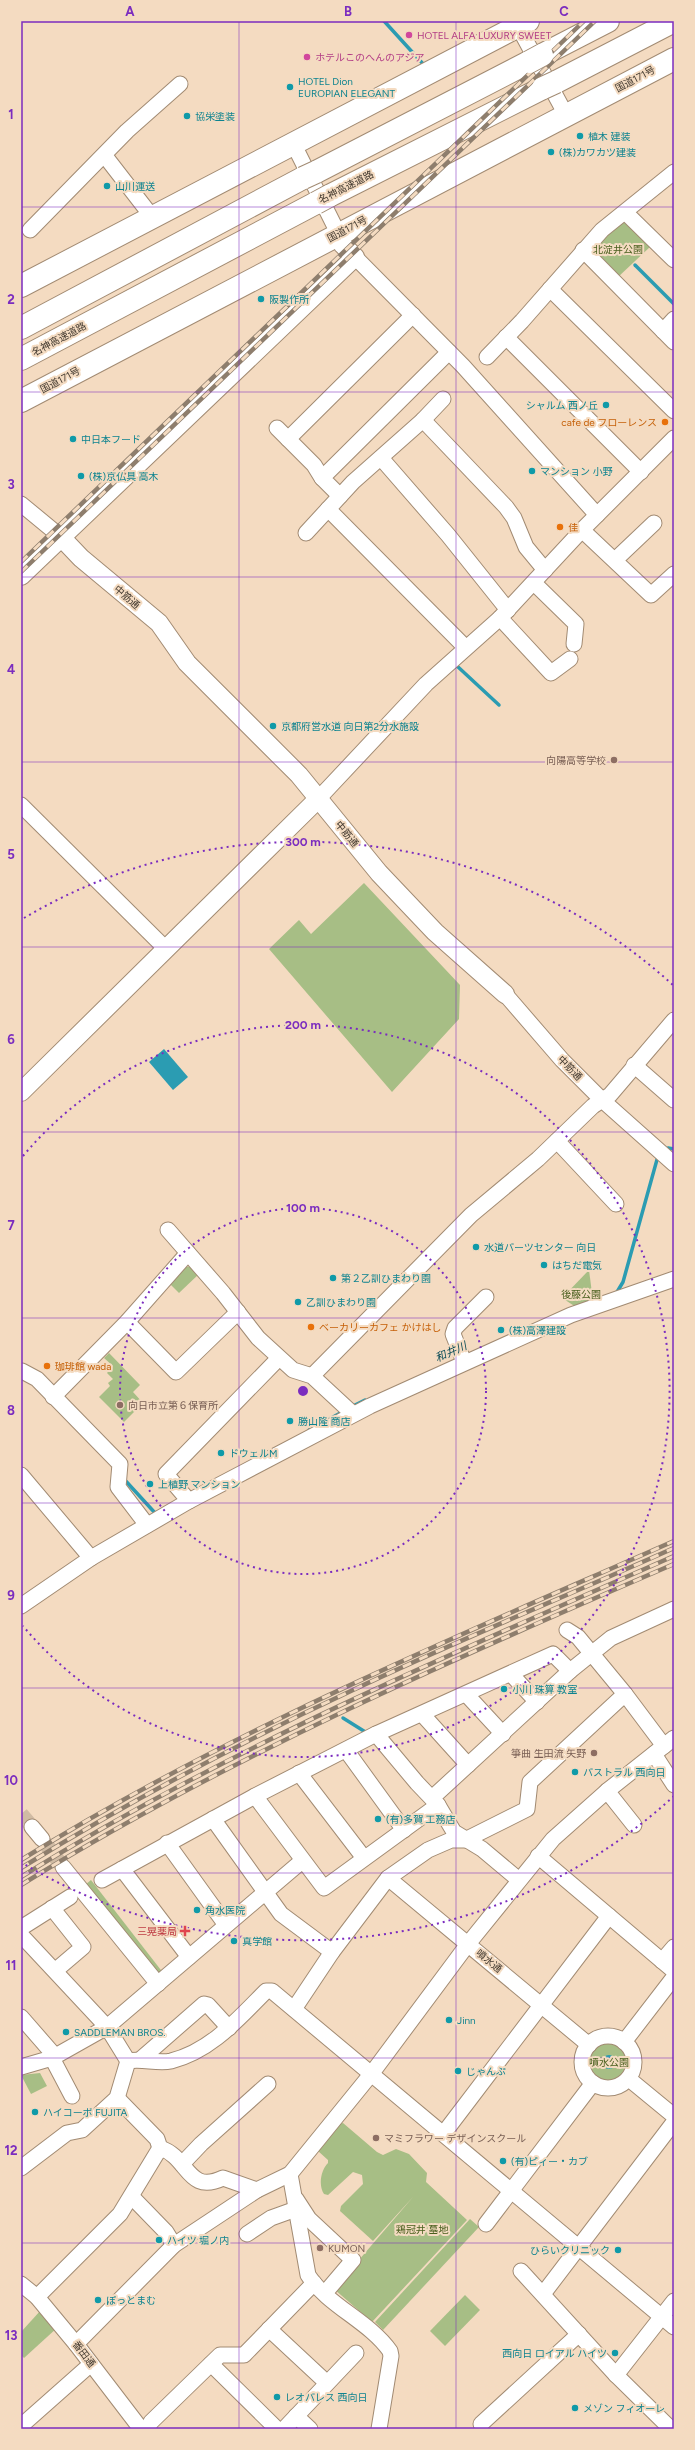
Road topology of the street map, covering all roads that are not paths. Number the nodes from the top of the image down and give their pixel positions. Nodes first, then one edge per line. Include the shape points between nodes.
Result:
1 (608, 21) edge
2 (674, 21) edge
3 (523, 24) edge
4 (674, 58) edge
5 (180, 84) dead end
6 (566, 115) junction
7 (294, 145) junction
8 (105, 156) junction
9 (674, 172) edge
10 (626, 213) junction
11 (153, 218) junction
12 (30, 230) dead end
13 (337, 235) junction
14 (583, 250) junction
15 (671, 251) edge
16 (355, 258) junction
17 (21, 286) edge
18 (550, 289) junction
19 (413, 315) junction
20 (674, 319) edge
21 (21, 328) edge
22 (663, 331) junction
23 (506, 337) junction
24 (674, 342) edge
25 (449, 352) junction
26 (487, 357) dead end
27 (21, 359) edge
28 (443, 399) dead end
29 (21, 401) edge
30 (674, 411) edge
31 (423, 420) junction
32 (277, 428) dead end
33 (674, 438) edge
34 (288, 439) junction
35 (381, 458) junction
36 (641, 472) junction
37 (322, 478) junction
38 (340, 496) junction
39 (21, 504) edge
40 (328, 509) junction
41 (597, 515) junction
42 (654, 523) dead end
43 (582, 530) junction
44 (306, 533) dead end
45 (61, 537) junction
46 (615, 560) junction
47 (545, 570) junction
48 (674, 574) edge
49 (21, 576) edge
50 (534, 583) junction
51 (504, 614) junction
52 (574, 644) dead end
53 (465, 647) junction
54 (570, 659) dead end
55 (319, 798) junction
56 (21, 805) edge
57 (165, 948) junction
58 (505, 994) joint
59 (674, 1020) edge
60 (634, 1065) junction
61 (22, 1088) edge
62 (602, 1099) junction
63 (674, 1100) edge
64 (557, 1141) junction
65 (668, 1156) edge
66 (616, 1204) dead end
67 (168, 1230) dead end
68 (188, 1253) junction
69 (674, 1278) edge
70 (486, 1297) dead end
71 (238, 1312) junction
72 (127, 1322) junction
73 (279, 1358) junction
74 (464, 1362) junction
75 (25, 1373) edge
76 (312, 1376) junction
77 (53, 1397) junction
78 (353, 1414) junction
79 (21, 1475) edge
80 (189, 1501) junction
81 (147, 1525) junction
82 (91, 1558) junction
83 (21, 1606) edge
84 (674, 1609) edge
85 (567, 1630) dead end
86 (592, 1654) junction
87 (570, 1671) junction
88 (511, 1674) junction
89 (466, 1694) junction
90 (625, 1694) junction
91 (537, 1702) junction
92 (422, 1714) junction
93 (376, 1734) junction
94 (503, 1734) junction
95 (664, 1746) edge
96 (346, 1750) junction
97 (468, 1765) junction
98 (299, 1773) junction
99 (674, 1785) edge
100 (608, 1791) junction
101 (255, 1796) junction
102 (435, 1801) junction
103 (213, 1819) junction
104 (634, 1824) dead end
105 (32, 1827) tunnel mouth
106 (404, 1830) junction
107 (42, 1839) tunnel mouth
108 (465, 1840) junction
109 (168, 1843) junction
110 (538, 1856) junction
111 (364, 1858) junction
112 (302, 1860) junction
113 (64, 1867) tunnel mouth
114 (122, 1869) junction
115 (388, 1878) junction
116 (102, 1880) dead end
117 (519, 1880) junction
118 (265, 1891) junction
119 (70, 1897) dead end
120 (52, 1908) junction
121 (609, 1916) junction
122 (226, 1925) junction
123 (21, 1928) edge
124 (21, 1935) edge
125 (468, 1944) junction
126 (674, 1947) edge
127 (332, 1952) junction
128 (188, 1957) junction
129 (662, 1961) junction
130 (56, 1970) junction
131 (674, 1972) edge
132 (674, 1977) edge
133 (158, 1984) junction
134 (541, 2004) junction
135 (294, 2008) junction
136 (21, 2017) edge
137 (107, 2027) junction
138 (229, 2028) junction
139 (211, 2042) junction
140 (624, 2042) junction
141 (589, 2045) junction
142 (53, 2057) junction
143 (134, 2060) junction
144 (194, 2060) dead end
145 (21, 2067) edge
146 (372, 2073) junction
147 (629, 2079) junction
148 (592, 2083) junction
149 (268, 2084) dead end
150 (72, 2096) dead end
151 (117, 2098) junction
152 (674, 2116) edge
153 (674, 2122) edge
154 (444, 2133) junction
155 (160, 2148) junction
156 (182, 2164) junction
157 (21, 2168) edge
158 (290, 2174) junction
159 (257, 2190) junction
160 (511, 2190) junction
161 (292, 2194) junction
162 (132, 2197) junction
163 (296, 2209) junction
164 (486, 2224) dead end
165 (247, 2234) dead end
166 (174, 2244) junction
167 (579, 2247) junction
168 (521, 2271) dead end
169 (314, 2283) junction
170 (21, 2284) edge
171 (325, 2293) junction
172 (543, 2294) junction
173 (37, 2297) junction
174 (674, 2300) edge
175 (662, 2317) junction
176 (674, 2327) edge
177 (269, 2329) junction
178 (579, 2334) junction
179 (76, 2344) junction
180 (356, 2353) dead end
181 (91, 2364) junction
182 (211, 2364) junction
183 (616, 2375) junction
184 (327, 2383) junction
185 (296, 2416) junction
186 (481, 2424) dead end
187 (21, 2426) edge
188 (140, 2429) edge
189 (147, 2429) edge
190 (277, 2429) edge
191 (284, 2429) edge
192 (310, 2429) edge
193 (379, 2429) edge
194 (671, 2429) edge

1 - 21 highway via 309,175
2 - 27 highway, 名神高速道路 via 322,199
3 - 6 street
3 - 7 highway
4 - 6 highway, 国道171号
5 - 8 street via 127,132
6 - 13 highway, 国道171号
7 - 11 highway
7 - 13 street
8 - 11 street
8 - 12 street via 65,192 60,201
9 - 10 street
10 - 14 street via 602,230
10 - 15 street
11 - 17 highway
13 - 16 street via 343,246
13 - 29 highway, 国道171号
14 - 18 street
14 - 22 street
16 - 19 street
16 - 45 street
18 - 23 street
18 - 30 street
19 - 25 street
19 - 34 street
20 - 22 street
22 - 24 street
23 - 26 street
23 - 36 street
25 - 37 street
25 - 41 street
28 - 31 street
31 - 35 street
31 - 47 street via 506,507 514,518 526,547
32 - 34 street
33 - 36 street
34 - 37 street via 314,465
35 - 38 street
35 - 51 street via 448,535
36 - 41 street
37 - 38 street
38 - 40 street
39 - 45 street, 中筋通
40 - 44 street
40 - 53 street
41 - 43 street
42 - 46 street
43 - 46 street
43 - 47 street
45 - 49 street
45 - 55 street, 中筋通 via 81,558 159,623 187,663
46 - 48 street via 651,596
47 - 50 street
50 - 51 street
50 - 52 street via 576,624
51 - 53 street
51 - 54 street via 551,673
53 - 55 street via 426,684
55 - 57 street
55 - 58 street, 中筋通 via 349,838 430,926
56 - 57 street
57 - 61 street via 92,1024
58 - 62 street, 中筋通 via 562,1060
59 - 60 street
60 - 62 street via 610,1095
60 - 63 street
62 - 64 street
62 - 65 street, 中筋通
64 - 66 street
64 - 76 street via 471,1215
67 - 68 street
68 - 71 street
68 - 72 street
69 - 74 street via 571,1315
70 - 74 street via 454,1328 452,1334
71 - 72 street via 176,1372
71 - 73 street via 258,1338
72 - 77 street
73 - 76 street via 293,1370
73 - 80 street via 166,1474
74 - 78 street
75 - 77 street
76 - 78 street
77 - 81 street via 120,1464 118,1487
78 - 80 street
79 - 82 street
80 - 81 street
81 - 82 street
82 - 83 street
84 - 86 street via 611,1638
85 - 86 street via 578,1637
86 - 87 street
86 - 90 street
87 - 88 street via 553,1654
87 - 91 street
88 - 89 street
88 - 91 street
89 - 92 street
89 - 94 street
90 - 95 street
90 - 108 street via 530,1782 527,1809
91 - 94 street
92 - 93 street
92 - 97 street
93 - 96 street
93 - 102 street
94 - 97 street
95 - 99 street
95 - 100 street
96 - 98 street
96 - 106 street
97 - 102 street
98 - 101 street
98 - 111 street
100 - 104 street
100 - 110 street via 553,1839
101 - 103 street
101 - 112 street
102 - 106 street
102 - 108 street via 454,1832
103 - 109 street
103 - 118 street
105 - 107 street
106 - 111 street
108 - 115 street via 451,1840 428,1850
108 - 117 street via 482,1849
109 - 114 street
109 - 122 street
110 - 117 street
110 - 121 street
111 - 112 street via 324,1888
112 - 118 street
113 - 133 street
114 - 116 street
114 - 128 street
115 - 125 street, 噴水通
115 - 127 street
117 - 125 street
118 - 122 street
118 - 127 street via 284,1916
119 - 120 street
120 - 123 street
120 - 130 street via 82,1947
121 - 129 street
121 - 134 street
122 - 128 street
124 - 130 street
125 - 134 street, 噴水通
125 - 146 street
126 - 129 street
127 - 135 street
128 - 133 street
129 - 131 street
130 - 137 street
132 - 140 street
133 - 137 street
134 - 141 street, 噴水通
134 - 154 street
135 - 138 street via 272,1991 266,1991
135 - 146 street
136 - 142 street
137 - 142 street
137 - 143 street
138 - 139 street
138 - 143 street via 208,2005 204,2004
139 - 143 street via 169,2061
139 - 144 street
140 - 141 street via 617,2038 602,2037
140 - 147 street via 634,2059
141 - 148 street via 584,2052 583,2064 586,2077
142 - 145 street
142 - 150 street
143 - 151 street
146 - 154 street
146 - 158 street
147 - 148 street via 615,2088 600,2087
147 - 152 street
148 - 160 street
149 - 156 street
151 - 155 street via 157,2139
151 - 157 street via 82,2130 67,2133
153 - 167 street
154 - 160 street
155 - 156 street
155 - 162 street
156 - 159 street via 194,2179 203,2184 223,2178
158 - 159 street
158 - 161 street
159 - 166 street
160 - 164 street
160 - 167 street
161 - 163 street
161 - 171 street via 309,2219 354,2260
162 - 166 street via 166,2232
162 - 173 street via 99,2238
163 - 165 street via 271,2218
163 - 169 street via 305,2265
166 - 179 street
167 - 172 street
167 - 175 street
168 - 172 street
169 - 171 street
169 - 177 street
170 - 173 street, 番田通
171 - 193 street via 390,2351
172 - 178 street
173 - 179 street, 番田通
174 - 175 street
175 - 176 street
175 - 183 street
177 - 182 street via 244,2355 220,2355
177 - 184 street
178 - 183 street
178 - 186 street
179 - 181 street, 番田通
180 - 184 street
181 - 187 street
181 - 188 street, 番田通
182 - 189 street via 151,2422
182 - 190 street
183 - 194 street
184 - 185 street
185 - 191 street
185 - 192 street

